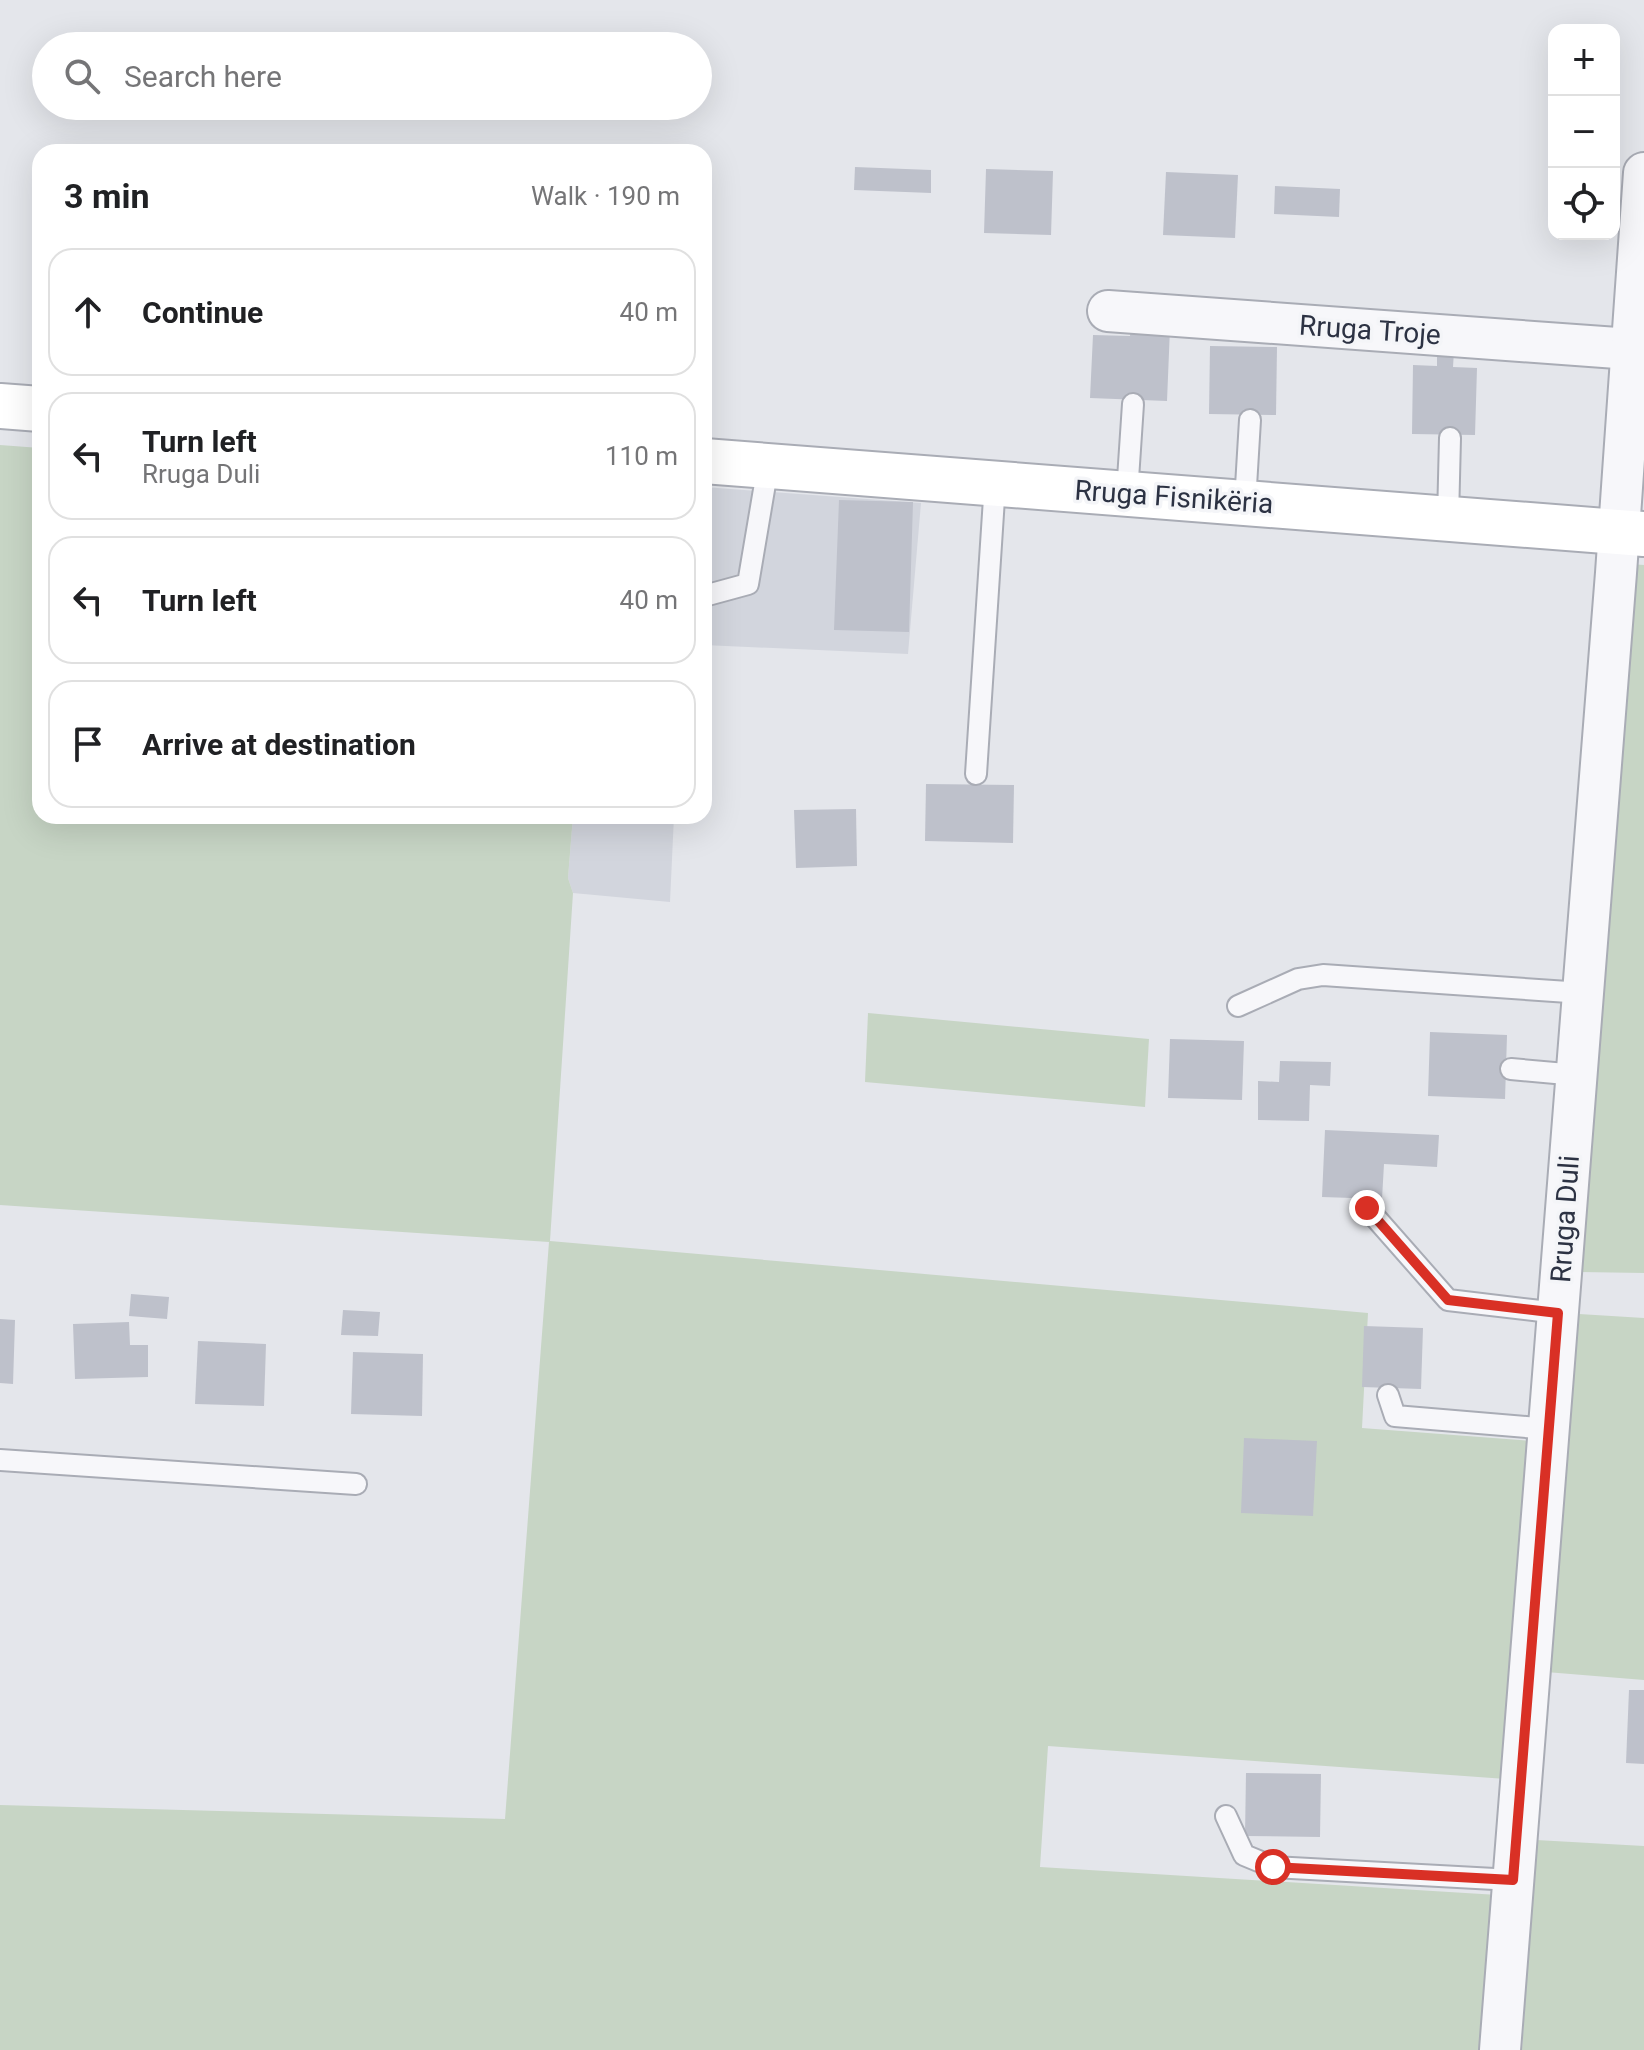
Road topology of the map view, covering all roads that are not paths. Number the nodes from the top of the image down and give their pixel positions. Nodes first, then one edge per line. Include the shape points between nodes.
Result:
1 (1644, 173) edge
2 (1108, 311) dead end
3 (1631, 349) junction
4 (1133, 404) dead end
5 (0, 406) edge
6 (32, 408) edge
7 (1250, 420) dead end
8 (1450, 438) dead end
9 (712, 462) edge
10 (768, 466) junction
11 (995, 483) junction
12 (1127, 494) junction
13 (1245, 503) junction
14 (1448, 519) junction
15 (1632, 533) edge
16 (712, 594) edge
17 (976, 774) dead end
18 (1583, 993) junction
19 (1238, 1006) dead end
20 (1511, 1069) dead end
21 (1577, 1075) junction
22 (1367, 1208) dead end
23 (1558, 1313) junction
24 (1388, 1395) dead end
25 (1549, 1429) junction
26 (0, 1460) edge
27 (356, 1484) dead end
28 (1226, 1816) dead end
29 (1513, 1880) junction
30 (1500, 2050) edge

1 - 3 street
2 - 3 street, Rruga Troje
3 - 15 street
4 - 12 lane
5 - 6 street
7 - 13 lane
8 - 14 lane
9 - 10 street, Rruga Fisnikëria
10 - 11 street, Rruga Fisnikëria
10 - 16 lane via 748,584
11 - 12 street, Rruga Fisnikëria
11 - 17 lane
12 - 13 street, Rruga Fisnikëria
13 - 14 street, Rruga Fisnikëria
14 - 15 street, Rruga Fisnikëria
15 - 18 street, Rruga Duli
18 - 19 lane via 1323,975 1298,979
18 - 21 street, Rruga Duli
20 - 21 lane
21 - 23 street, Rruga Duli
22 - 23 lane via 1448,1300
23 - 25 street, Rruga Duli
24 - 25 lane via 1395,1416
25 - 29 street, Rruga Duli
26 - 27 lane
28 - 29 lane via 1244,1855 1273,1867
29 - 30 street, Rruga Duli

